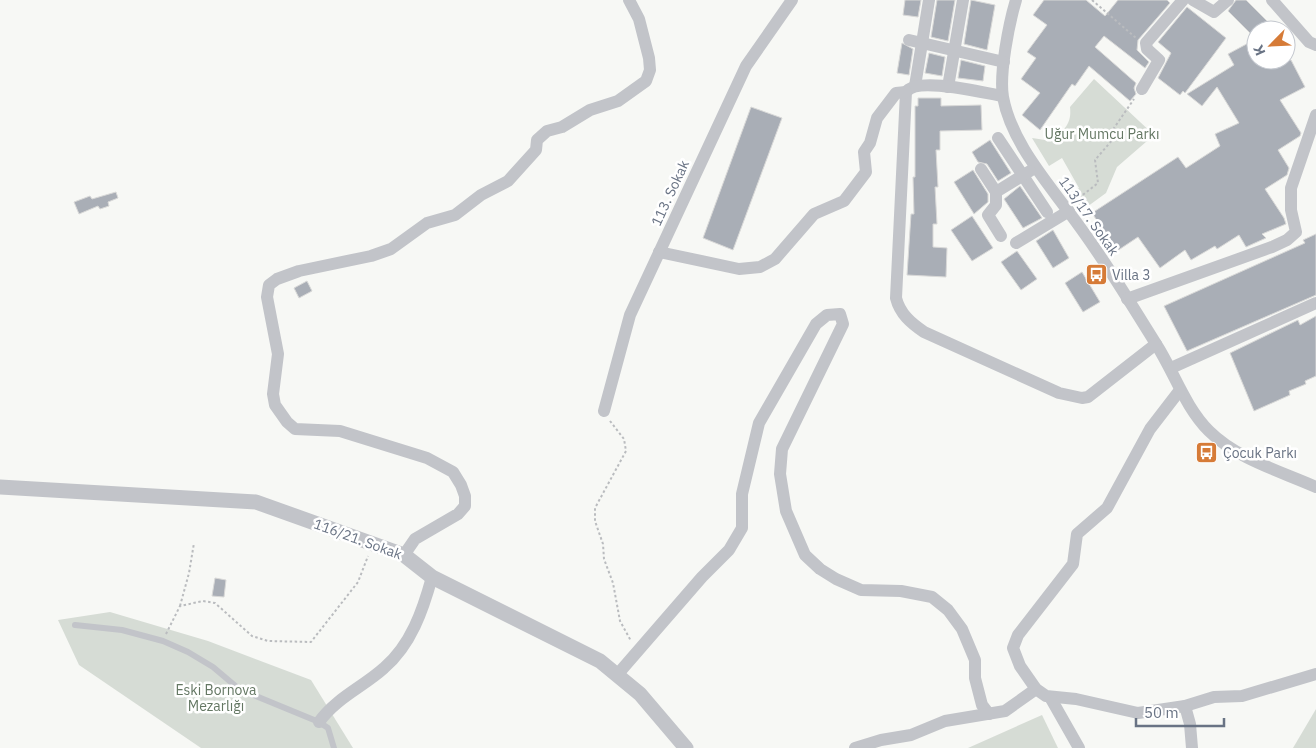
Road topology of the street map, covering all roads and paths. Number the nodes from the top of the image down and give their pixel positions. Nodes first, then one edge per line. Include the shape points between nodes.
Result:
1 (629, 0) edge
2 (792, 0) edge
3 (929, 0) edge
4 (963, 0) edge
5 (1016, 0) edge
6 (1092, 0) edge
7 (1183, 0) edge
8 (1193, 0) edge
9 (1228, 0) edge
10 (1272, 0) edge
11 (909, 40) dead end
12 (922, 43) junction
13 (1145, 46) junction
14 (1316, 46) edge
15 (954, 50) junction
16 (1004, 62) junction
17 (948, 87) junction
18 (910, 89) junction
19 (1142, 89) joint
20 (1002, 96) junction
21 (1316, 115) edge
22 (998, 138) dead end
23 (1036, 167) junction
24 (981, 169) dead end
25 (1022, 175) junction
26 (996, 192) junction
27 (1067, 210) junction
28 (1047, 212) dead end
29 (1001, 236) dead end
30 (1016, 243) dead end
31 (659, 252) junction
32 (1127, 299) junction
33 (1316, 303) edge
34 (1156, 344) junction
35 (1171, 368) junction
36 (1180, 390) junction
37 (604, 411) joint
38 (0, 487) edge
39 (1316, 487) edge
40 (194, 543) dead end
41 (373, 545) junction
42 (404, 555) junction
43 (432, 577) junction
44 (180, 606) junction
45 (75, 625) dead end
46 (163, 640) junction
47 (640, 649) junction
48 (1316, 674) edge
49 (617, 675) junction
50 (1036, 689) junction
51 (1050, 697) junction
52 (1185, 706) junction
53 (989, 714) junction
54 (319, 722) junction
55 (334, 748) edge
56 (686, 748) edge
57 (855, 748) edge
58 (1078, 748) edge
59 (1192, 748) edge

1 - 42 street via 639,19 649,58 650,70 646,81 618,101 590,110 562,127 547,130 537,140 536,150 508,181 480,195 455,215 427,224 391,249 299,271 269,285 267,298 278,354 273,394 275,406 287,422 295,429 340,431 427,458 453,472 461,485 464,506 458,514 415,540
2 - 31 street, 113. Sokak via 746,66
3 - 12 street
4 - 15 street
5 - 16 street, 113/17. Sokak
6 - 13 path
7 - 13 street
8 - 9 street via 1214,12
10 - 14 street
11 - 12 street
12 - 15 street
12 - 18 street
13 - 19 street via 1159,60
15 - 16 street
15 - 17 street
16 - 20 street, 113/17. Sokak
17 - 18 street
17 - 20 street
18 - 31 street via 896,93 876,118 870,143 864,152 866,172 844,201 814,214 775,260 760,268 739,269
18 - 34 street via 896,298 907,319 924,332 1059,393 1082,398 1101,390
19 - 27 path via 1114,128 1114,138 1095,160 1098,183
20 - 23 street, 113/17. Sokak via 1015,132
21 - 32 street via 1292,188 1291,210 1296,232 1272,247
22 - 25 street
23 - 25 street
23 - 27 street, 113/17. Sokak
24 - 26 street
25 - 26 street
25 - 28 street
26 - 29 street via 996,205 988,215
27 - 30 street
27 - 32 street, 113/17. Sokak
31 - 37 street, 113. Sokak via 630,315
32 - 34 street, 113/17. Sokak
33 - 35 street
34 - 35 street, 113/17. Sokak
35 - 36 street, 113/17. Sokak
36 - 39 street, 113/17. Sokak via 1208,430 1223,443 1242,455
36 - 50 street via 1150,429 1107,508 1077,534 1073,564 1018,635 1013,648 1020,666
37 - 47 path via 624,439 626,451 595,508 595,521 620,621 627,637
38 - 41 street, 116/21. Sokak via 256,502
40 - 44 path
41 - 42 street, 116/21. Sokak
41 - 44 path via 358,582 311,642 268,641 252,636 215,603 203,601
42 - 43 street, 116/21. Sokak
43 - 49 street, 116/21. Sokak via 600,661
43 - 54 street via 419,621 392,661 337,702
44 - 46 path
45 - 46 lane via 122,630
46 - 54 lane via 213,667 239,689
47 - 49 street
47 - 53 street via 728,550 742,528 742,494 759,423 816,324 826,315 840,314 843,324 782,449 780,474 786,511 805,555 836,579 861,590 901,591 932,597 948,610 962,629 975,660 975,678 982,705
48 - 52 street via 1242,696 1214,697
49 - 56 street, 116/21. Sokak via 640,694
50 - 51 street
50 - 53 street via 1005,711
51 - 52 street via 1076,699 1138,713
51 - 58 street
52 - 59 street
53 - 57 street via 945,722 911,735
54 - 55 lane via 328,728

